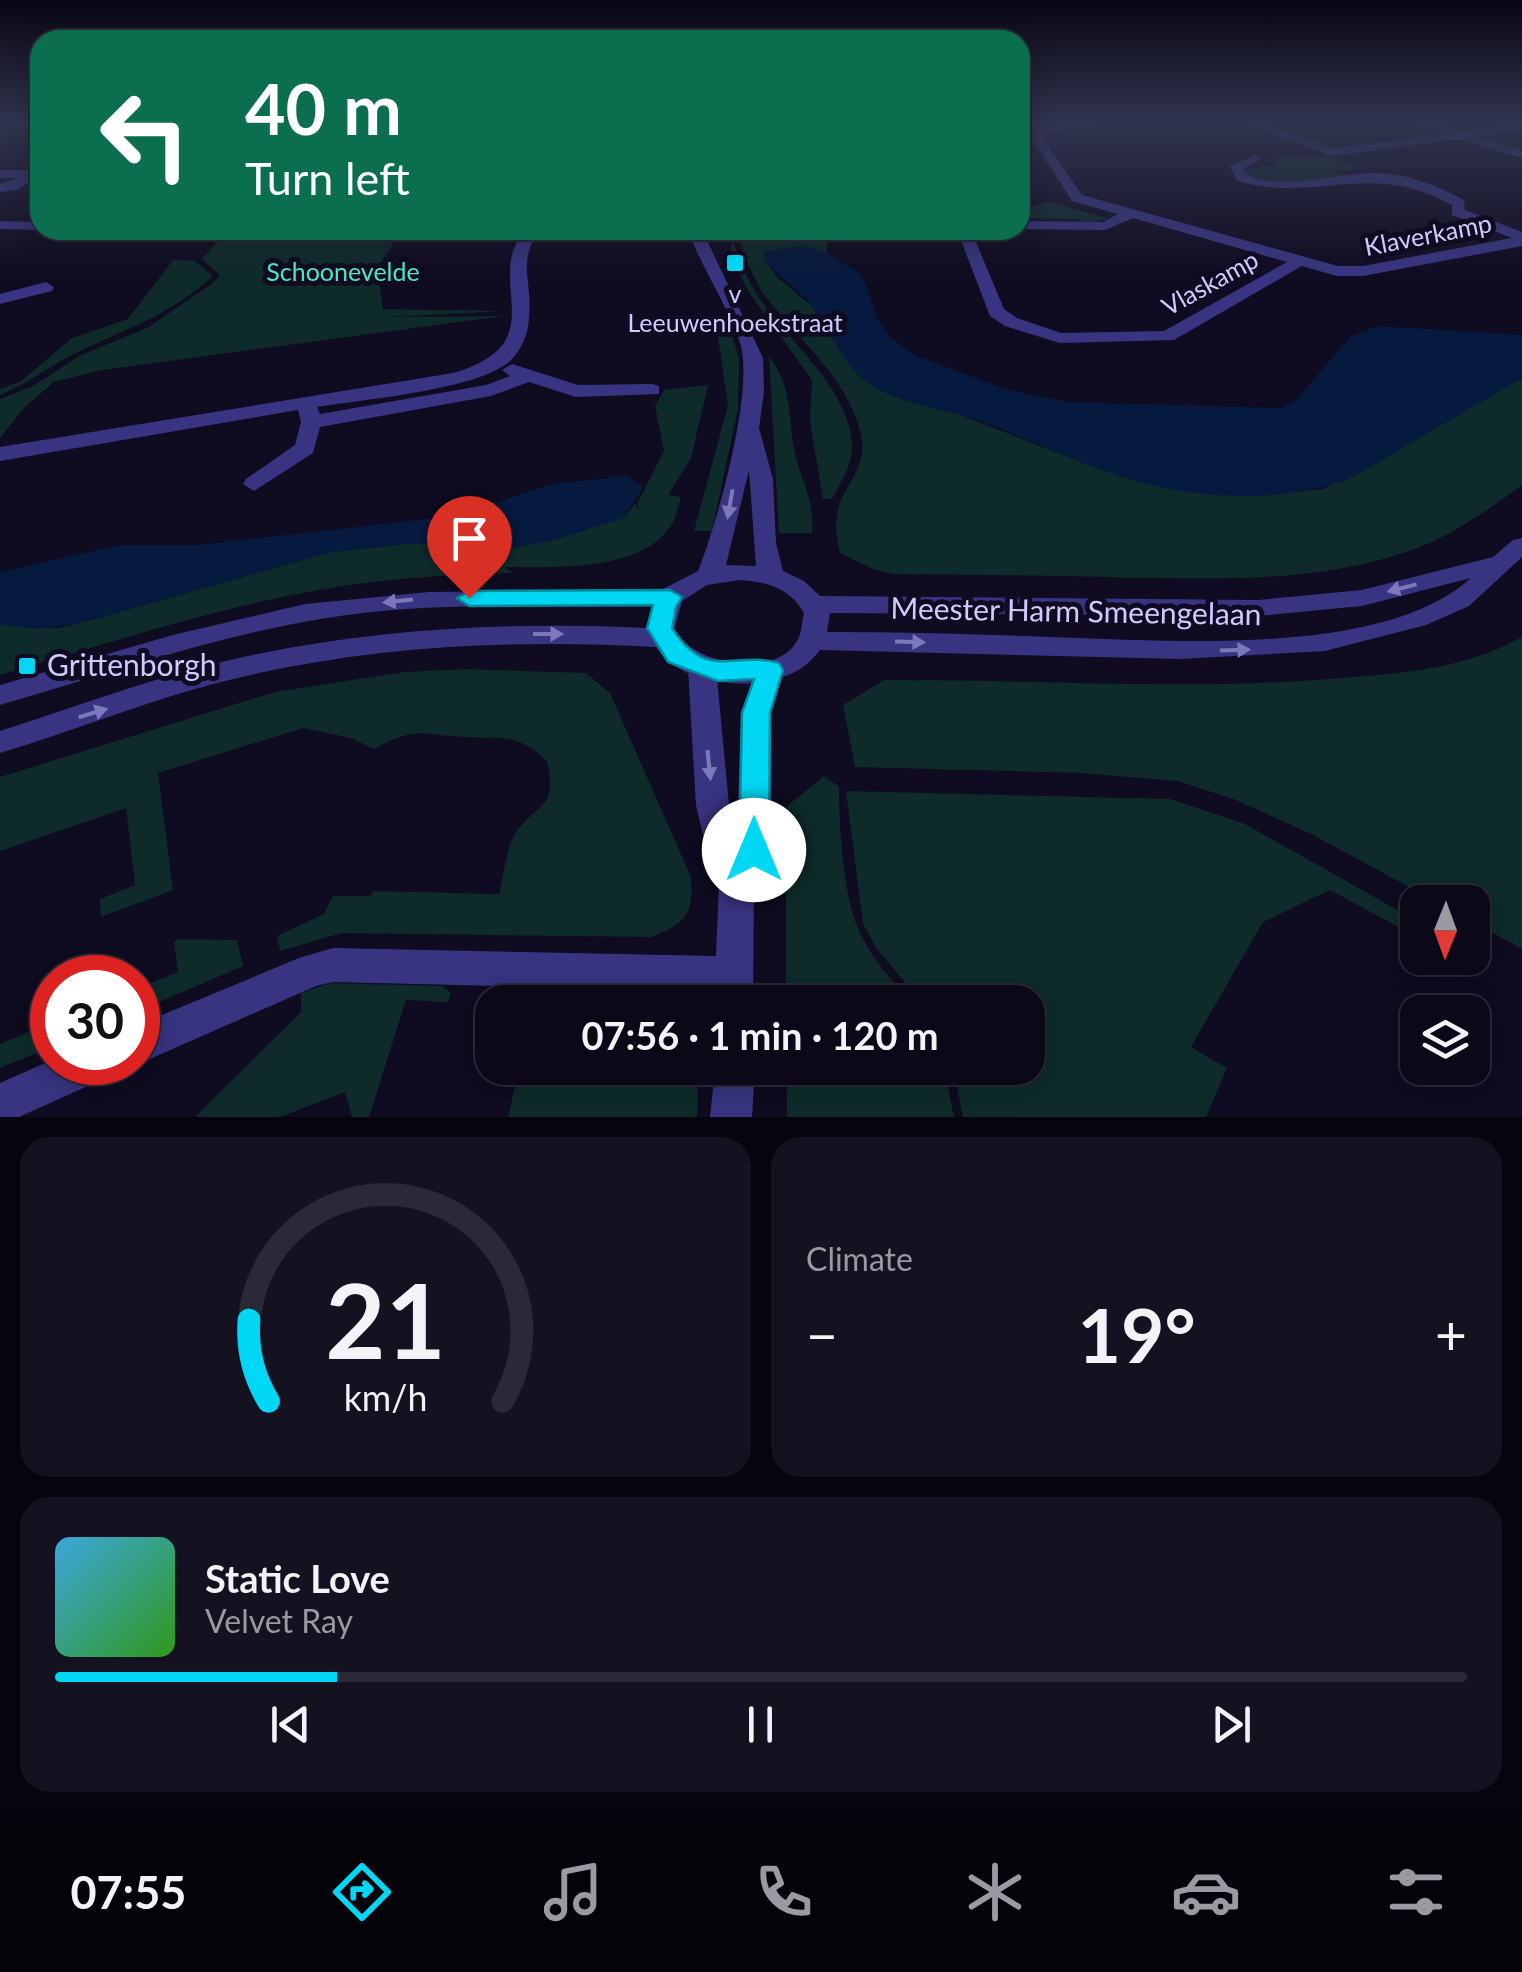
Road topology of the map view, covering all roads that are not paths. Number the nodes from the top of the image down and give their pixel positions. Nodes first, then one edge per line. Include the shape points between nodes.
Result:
1 (1061, 174) edge
2 (1239, 174) edge
3 (30, 177) edge
4 (0, 188) edge
5 (1130, 214) junction
6 (0, 225) edge
7 (30, 226) edge
8 (1030, 226) edge
9 (1522, 239) edge
10 (525, 240) edge
11 (700, 240) edge
12 (968, 240) edge
13 (1300, 261) junction
14 (46, 288) dead end
15 (0, 299) edge
16 (498, 364) junction
17 (527, 376) junction
18 (652, 390) dead end
19 (309, 413) junction
20 (750, 430) junction
21 (0, 454) edge
22 (254, 484) dead end
23 (1522, 544) edge
24 (1496, 564) junction
25 (709, 576) junction
26 (771, 576) junction
27 (670, 597) junction
28 (813, 604) junction
29 (663, 638) junction
30 (812, 642) junction
31 (702, 668) junction
32 (770, 670) junction
33 (0, 695) edge
34 (0, 742) edge
35 (737, 882) junction
36 (681, 985) edge
37 (733, 985) edge
38 (160, 1035) edge
39 (43, 1085) edge
40 (733, 1085) edge
41 (0, 1104) edge
42 (731, 1117) edge

1 - 5 street, Klaverkamp via 1077,198
2 - 9 street via 1288,187 1358,177 1400,180 1458,202 1457,212
3 - 4 street
5 - 8 street via 1105,226
5 - 13 street, Klaverkamp
6 - 7 street
9 - 13 street, Klaverkamp via 1355,272
10 - 16 street via 519,248 519,335
11 - 20 street via 751,345
12 - 13 street, Vlaskamp via 996,312 1060,338 1168,336
14 - 15 street
16 - 17 street
16 - 19 street
17 - 18 street via 576,391
17 - 19 street via 491,390
19 - 21 street
19 - 22 street via 305,448
20 -> 25 street
20 - 26 street
23 - 24 street, Meester Harm Smeengelaan
24 -> 28 street, Meester Harm Smeengelaan via 1362,598 1258,608
30 -> 24 street, Meester Harm Smeengelaan via 1278,647 1357,634 1439,610 1465,598
25 - 26 street
25 - 27 street
26 - 28 street via 797,587
27 - 29 street via 660,617
27 -> 33 street via 416,599 322,610
28 - 30 street via 818,623
29 - 31 street via 677,656
34 -> 29 street via 242,667 334,648 489,634
30 - 32 street
31 - 32 street
31 -> 35 street via 719,851
32 - 35 street via 756,713 754,850
35 - 37 street
36 - 38 street via 333,965
39 - 41 street
40 - 42 street

